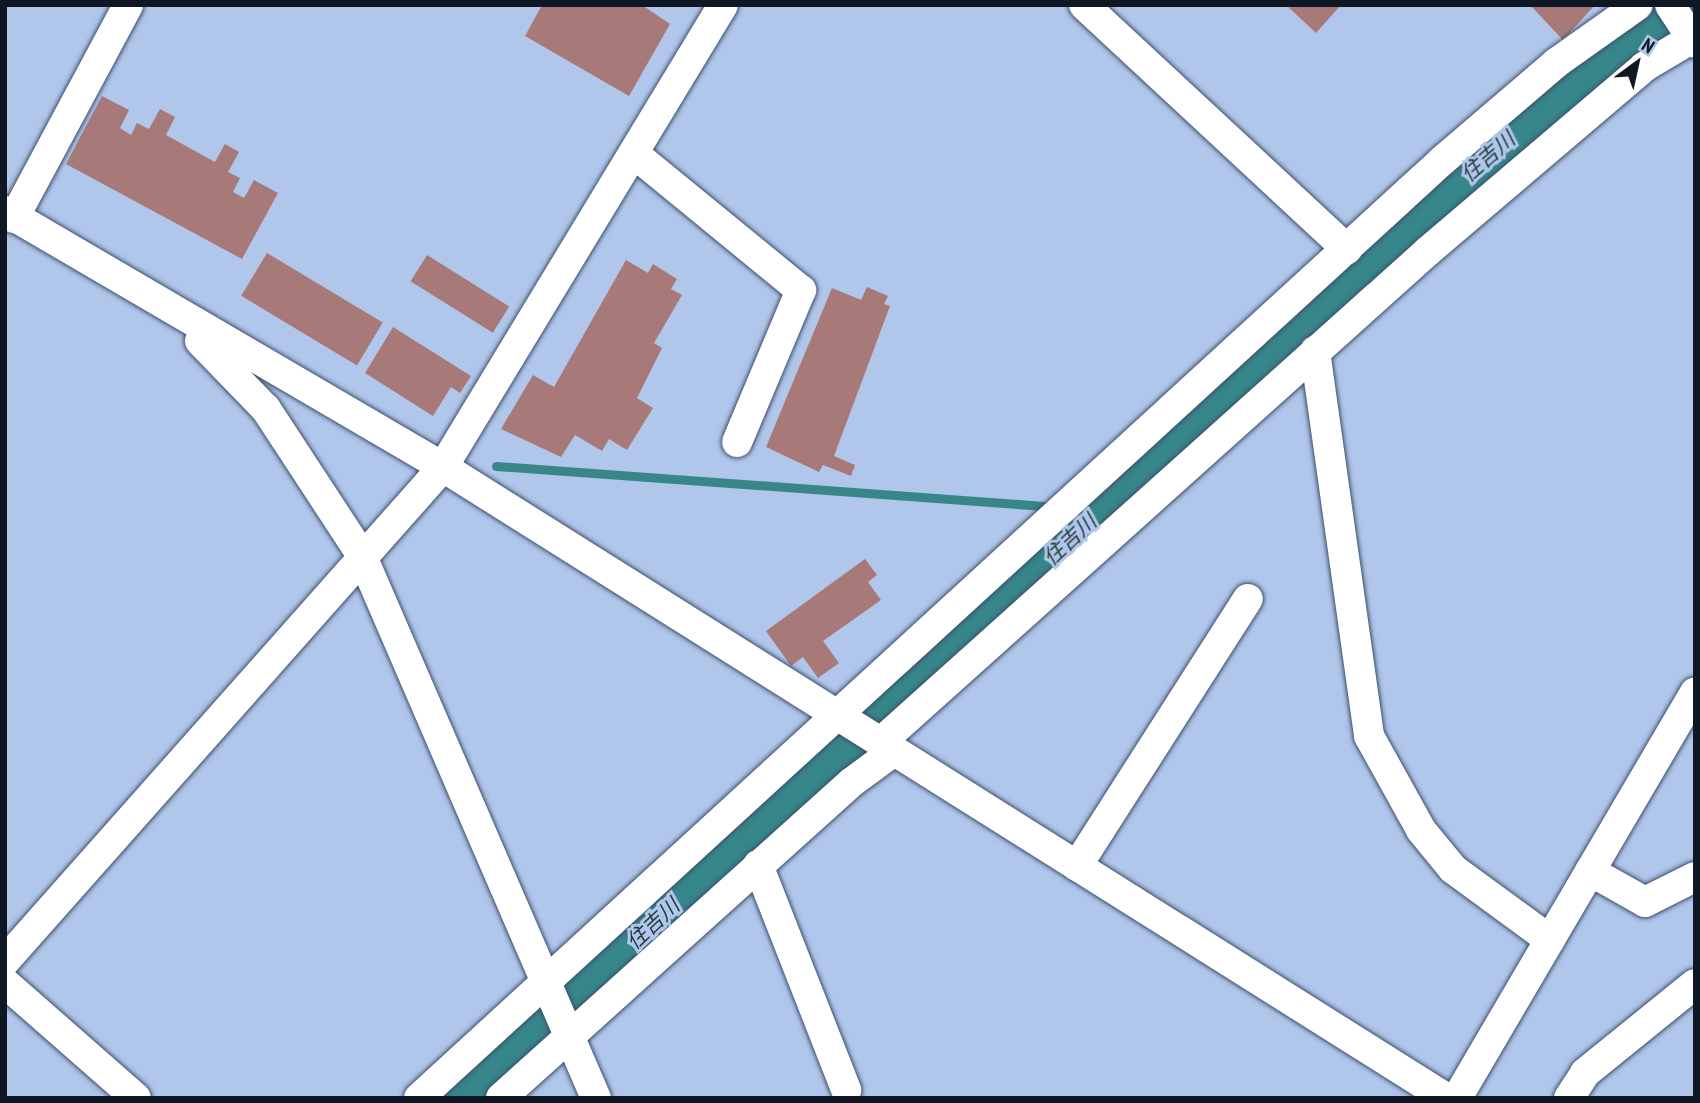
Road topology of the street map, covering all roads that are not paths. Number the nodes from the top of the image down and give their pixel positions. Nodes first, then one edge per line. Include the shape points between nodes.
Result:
1 (128, 5) edge
2 (723, 5) edge
3 (1084, 5) edge
4 (1638, 5) edge
5 (1670, 5) edge
6 (1693, 41) edge
7 (637, 156) junction
8 (10, 214) edge
9 (1347, 249) junction
10 (97, 268) junction
11 (1315, 351) junction
12 (737, 442) dead end
13 (443, 467) junction
14 (361, 554) junction
15 (1248, 599) dead end
16 (1695, 693) edge
17 (833, 712) junction
18 (887, 747) junction
19 (758, 866) junction
20 (1077, 866) junction
21 (1590, 871) junction
22 (1695, 877) edge
23 (1550, 940) junction
24 (5, 961) edge
25 (5, 983) edge
26 (548, 983) junction
27 (1695, 984) edge
28 (570, 1037) junction
29 (846, 1090) dead end
30 (136, 1098) edge
31 (419, 1098) edge
32 (502, 1098) edge
33 (596, 1098) edge
34 (1446, 1098) edge
35 (1457, 1098) edge
36 (1569, 1098) edge

1 - 8 street
2 - 7 street
3 - 9 street
4 - 9 street via 1556,63
5 - 6 street
6 - 11 street via 1644,67
7 - 12 street via 801,290
7 - 13 street
8 - 10 street
9 - 17 street
10 - 13 street
10 - 14 street via 214,351 266,409
11 - 18 street
11 - 23 street via 1369,736 1421,830 1453,869
13 - 14 street
13 - 17 street
14 - 24 street
14 - 26 street
15 - 20 street
16 - 21 street
17 - 18 street
17 - 26 street
18 - 19 street
18 - 20 street
19 - 28 street
19 - 29 street
20 - 34 street
21 - 22 street via 1645,902
21 - 23 street
23 - 35 street
25 - 30 street
26 - 28 street
26 - 31 street
27 - 36 street via 1585,1073
28 - 32 street
28 - 33 street

